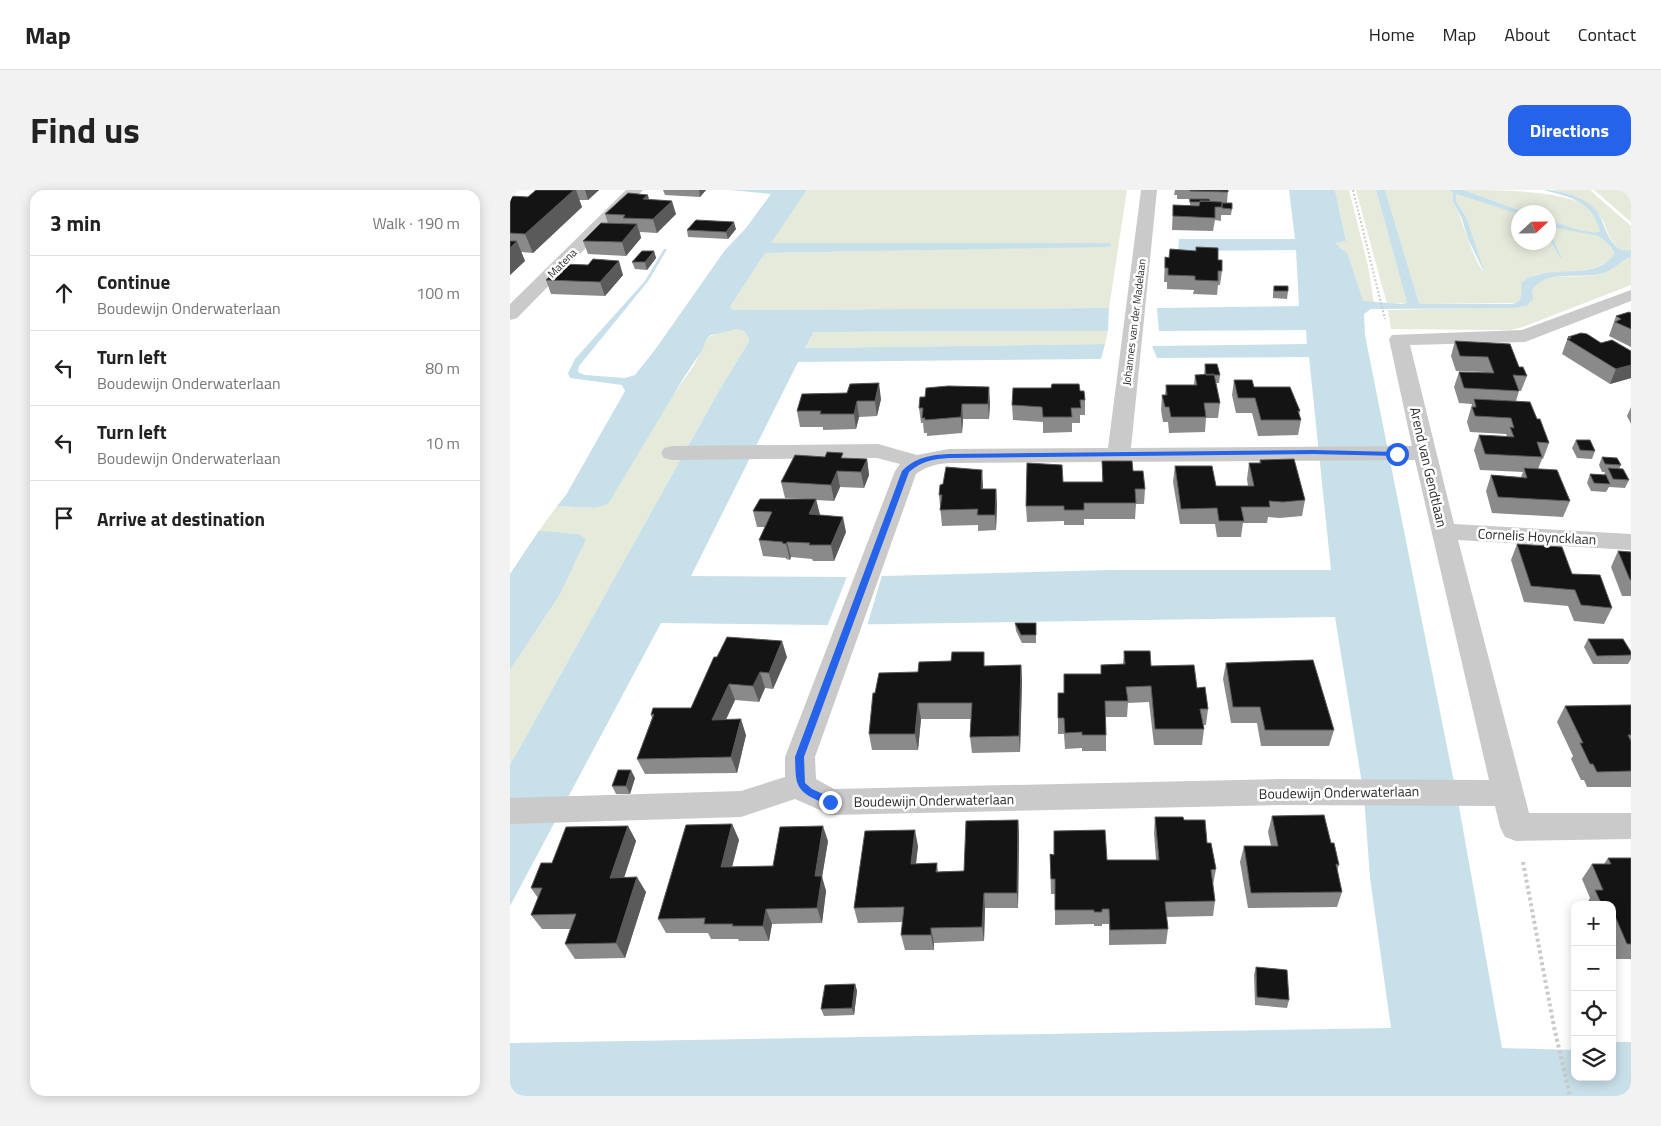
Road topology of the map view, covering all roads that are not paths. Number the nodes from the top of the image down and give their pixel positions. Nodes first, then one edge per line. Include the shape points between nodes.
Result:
1 (635, 190) edge
2 (1149, 190) edge
3 (1631, 296) edge
4 (510, 314) edge
5 (672, 453) dead end
6 (1425, 453) junction
7 (1119, 454) junction
8 (916, 462) junction
9 (1444, 531) junction
10 (1631, 542) edge
11 (801, 784) junction
12 (1508, 793) junction
13 (510, 811) edge
14 (1631, 826) edge

1 - 4 street, Matena
2 - 7 street, Johannes van der Madelaan
3 - 6 street, Arend van Gendtlaan via 1525,336 1399,339
5 - 8 street via 878,451
6 - 7 street
6 - 9 street, Arend van Gendtlaan
7 - 8 street via 949,456
8 - 11 street via 906,471 800,757
9 - 10 street, Cornelis Hoyncklaan
9 - 12 street, Arend van Gendtlaan
11 - 12 street, Boudewijn Onderwaterlaan via 808,792 830,802 1358,791
11 - 13 street via 741,804
12 - 14 street, Arend van Gendtlaan via 1516,827

